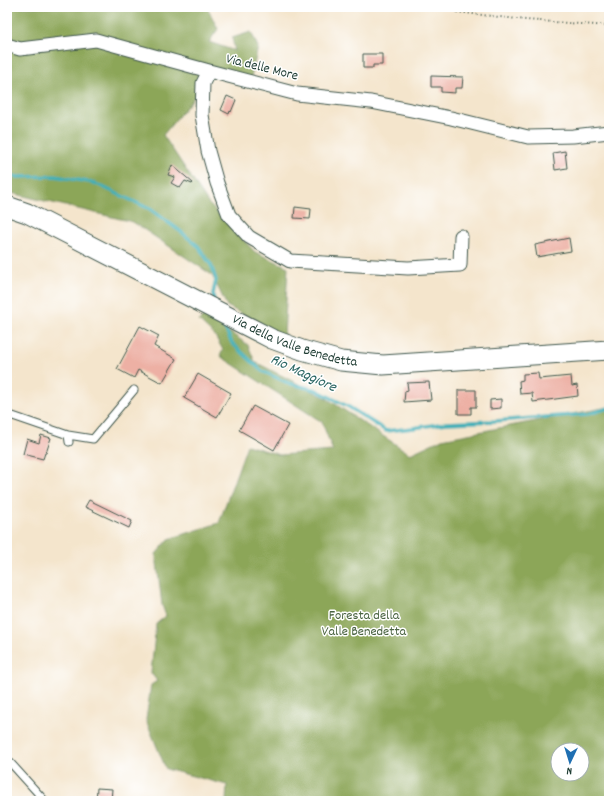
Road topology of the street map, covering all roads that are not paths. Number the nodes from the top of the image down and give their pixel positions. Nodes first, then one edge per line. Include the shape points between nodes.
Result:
1 (7, 45) edge
2 (209, 72) junction
3 (609, 132) edge
4 (7, 206) edge
5 (461, 236) dead end
6 (609, 350) edge
7 (134, 390) dead end
8 (7, 414) edge
9 (7, 759) edge
10 (44, 801) edge

1 - 2 street via 20,49 96,40
2 - 3 street, Via delle More via 297,94 371,102 528,137
2 - 5 street, Via delle More via 203,83 202,115 208,151 229,214 249,237 290,261 408,268 460,265
4 - 6 main road, Via della Valle Benedetta via 27,213 272,338 341,362 383,365
7 - 8 lane via 93,439 68,439
9 - 10 lane

